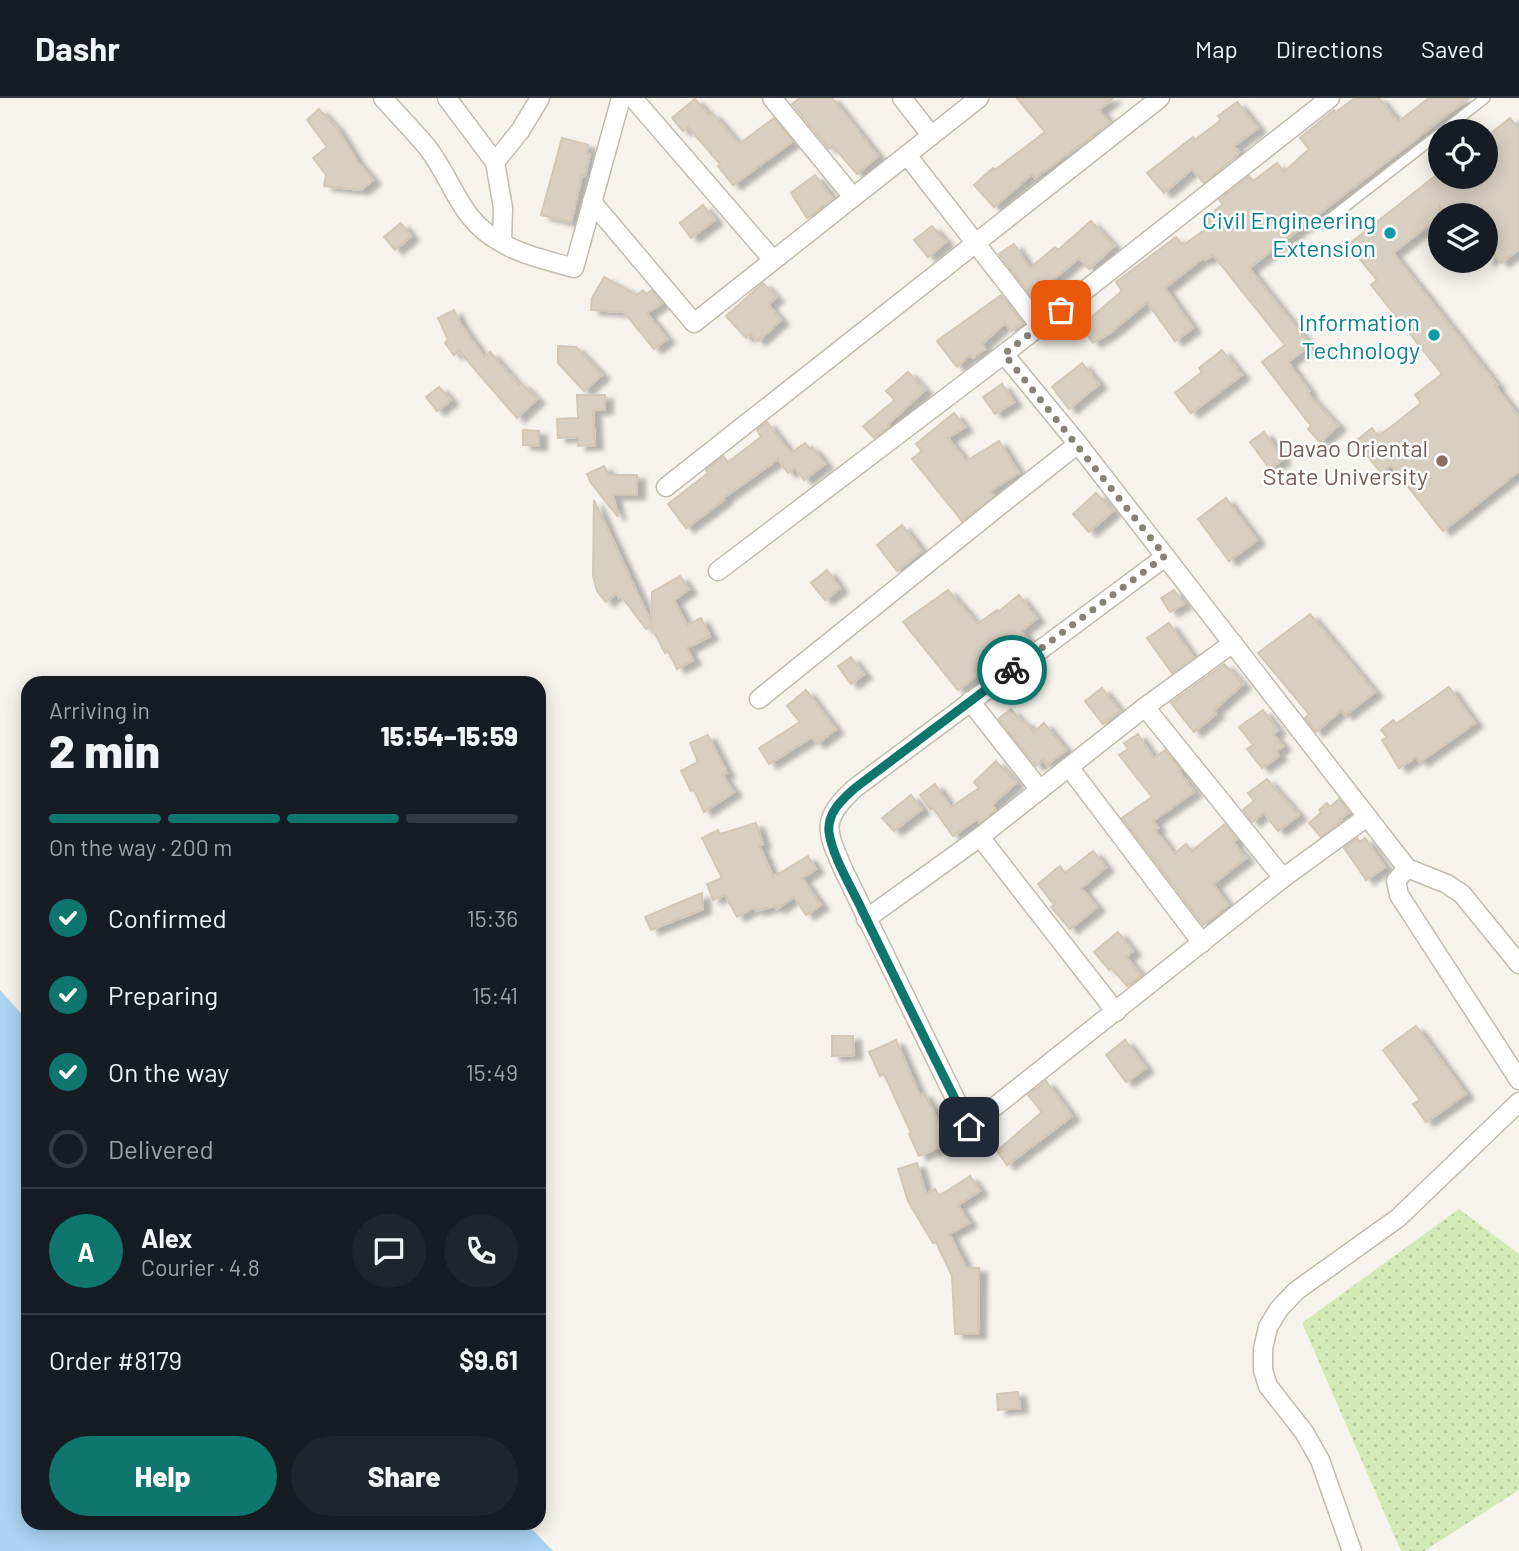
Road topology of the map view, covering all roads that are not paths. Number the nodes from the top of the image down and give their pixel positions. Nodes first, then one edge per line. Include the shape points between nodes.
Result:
1 (383, 98) edge
2 (447, 98) edge
3 (540, 98) edge
4 (621, 98) edge
5 (634, 98) edge
6 (772, 98) edge
7 (902, 98) edge
8 (979, 98) edge
9 (1160, 98) edge
10 (1330, 98) edge
11 (1485, 98) edge
12 (1458, 119) edge
13 (931, 135) junction
14 (1428, 143) edge
15 (907, 155) junction
16 (495, 162) junction
17 (853, 197) junction
18 (592, 202) junction
19 (1324, 224) dead end
20 (502, 243) junction
21 (976, 244) junction
22 (773, 260) junction
23 (1040, 326) junction
24 (1004, 354) junction
25 (1078, 444) junction
26 (666, 487) dead end
27 (1165, 556) junction
28 (718, 571) dead end
29 (1233, 643) junction
30 (759, 699) dead end
31 (970, 701) junction
32 (1146, 706) junction
33 (1069, 767) junction
34 (1040, 790) junction
35 (1367, 817) junction
36 (980, 837) junction
37 (1407, 868) junction
38 (1283, 878) junction
39 (866, 919) junction
40 (1202, 943) junction
41 (1519, 964) edge
42 (1116, 1012) junction
43 (1519, 1080) edge
44 (1519, 1102) edge
45 (1352, 1551) edge

1 - 20 street via 427,147 457,201 477,225
2 - 16 street
3 - 16 street
4 - 18 street
5 - 22 street
6 - 17 street
7 - 13 street
8 - 13 street
9 - 21 street
10 - 23 street
11 - 12 lane
13 - 15 street
14 - 19 lane
15 - 17 street
15 - 21 street
16 - 20 street via 502,199
17 - 22 street
18 - 20 street via 574,268
18 - 22 street via 694,323
21 - 23 street
21 - 26 street
23 - 24 street
24 - 25 street
24 - 28 street
25 - 27 street
25 - 30 street
27 - 29 street
27 - 31 street
29 - 32 street
29 - 35 street
31 - 34 street
31 - 39 street via 855,788 831,816 834,849
32 - 33 street
32 - 38 street
33 - 34 street
33 - 40 street
34 - 36 street
35 - 37 street
35 - 38 street
36 - 39 street
36 - 42 street
37 - 41 street via 1462,894
37 - 43 street via 1396,881 1399,895
38 - 40 street
39 - 42 street via 969,1127
40 - 42 street
44 - 45 street via 1398,1218 1296,1291 1268,1327 1263,1349 1268,1386 1320,1460

